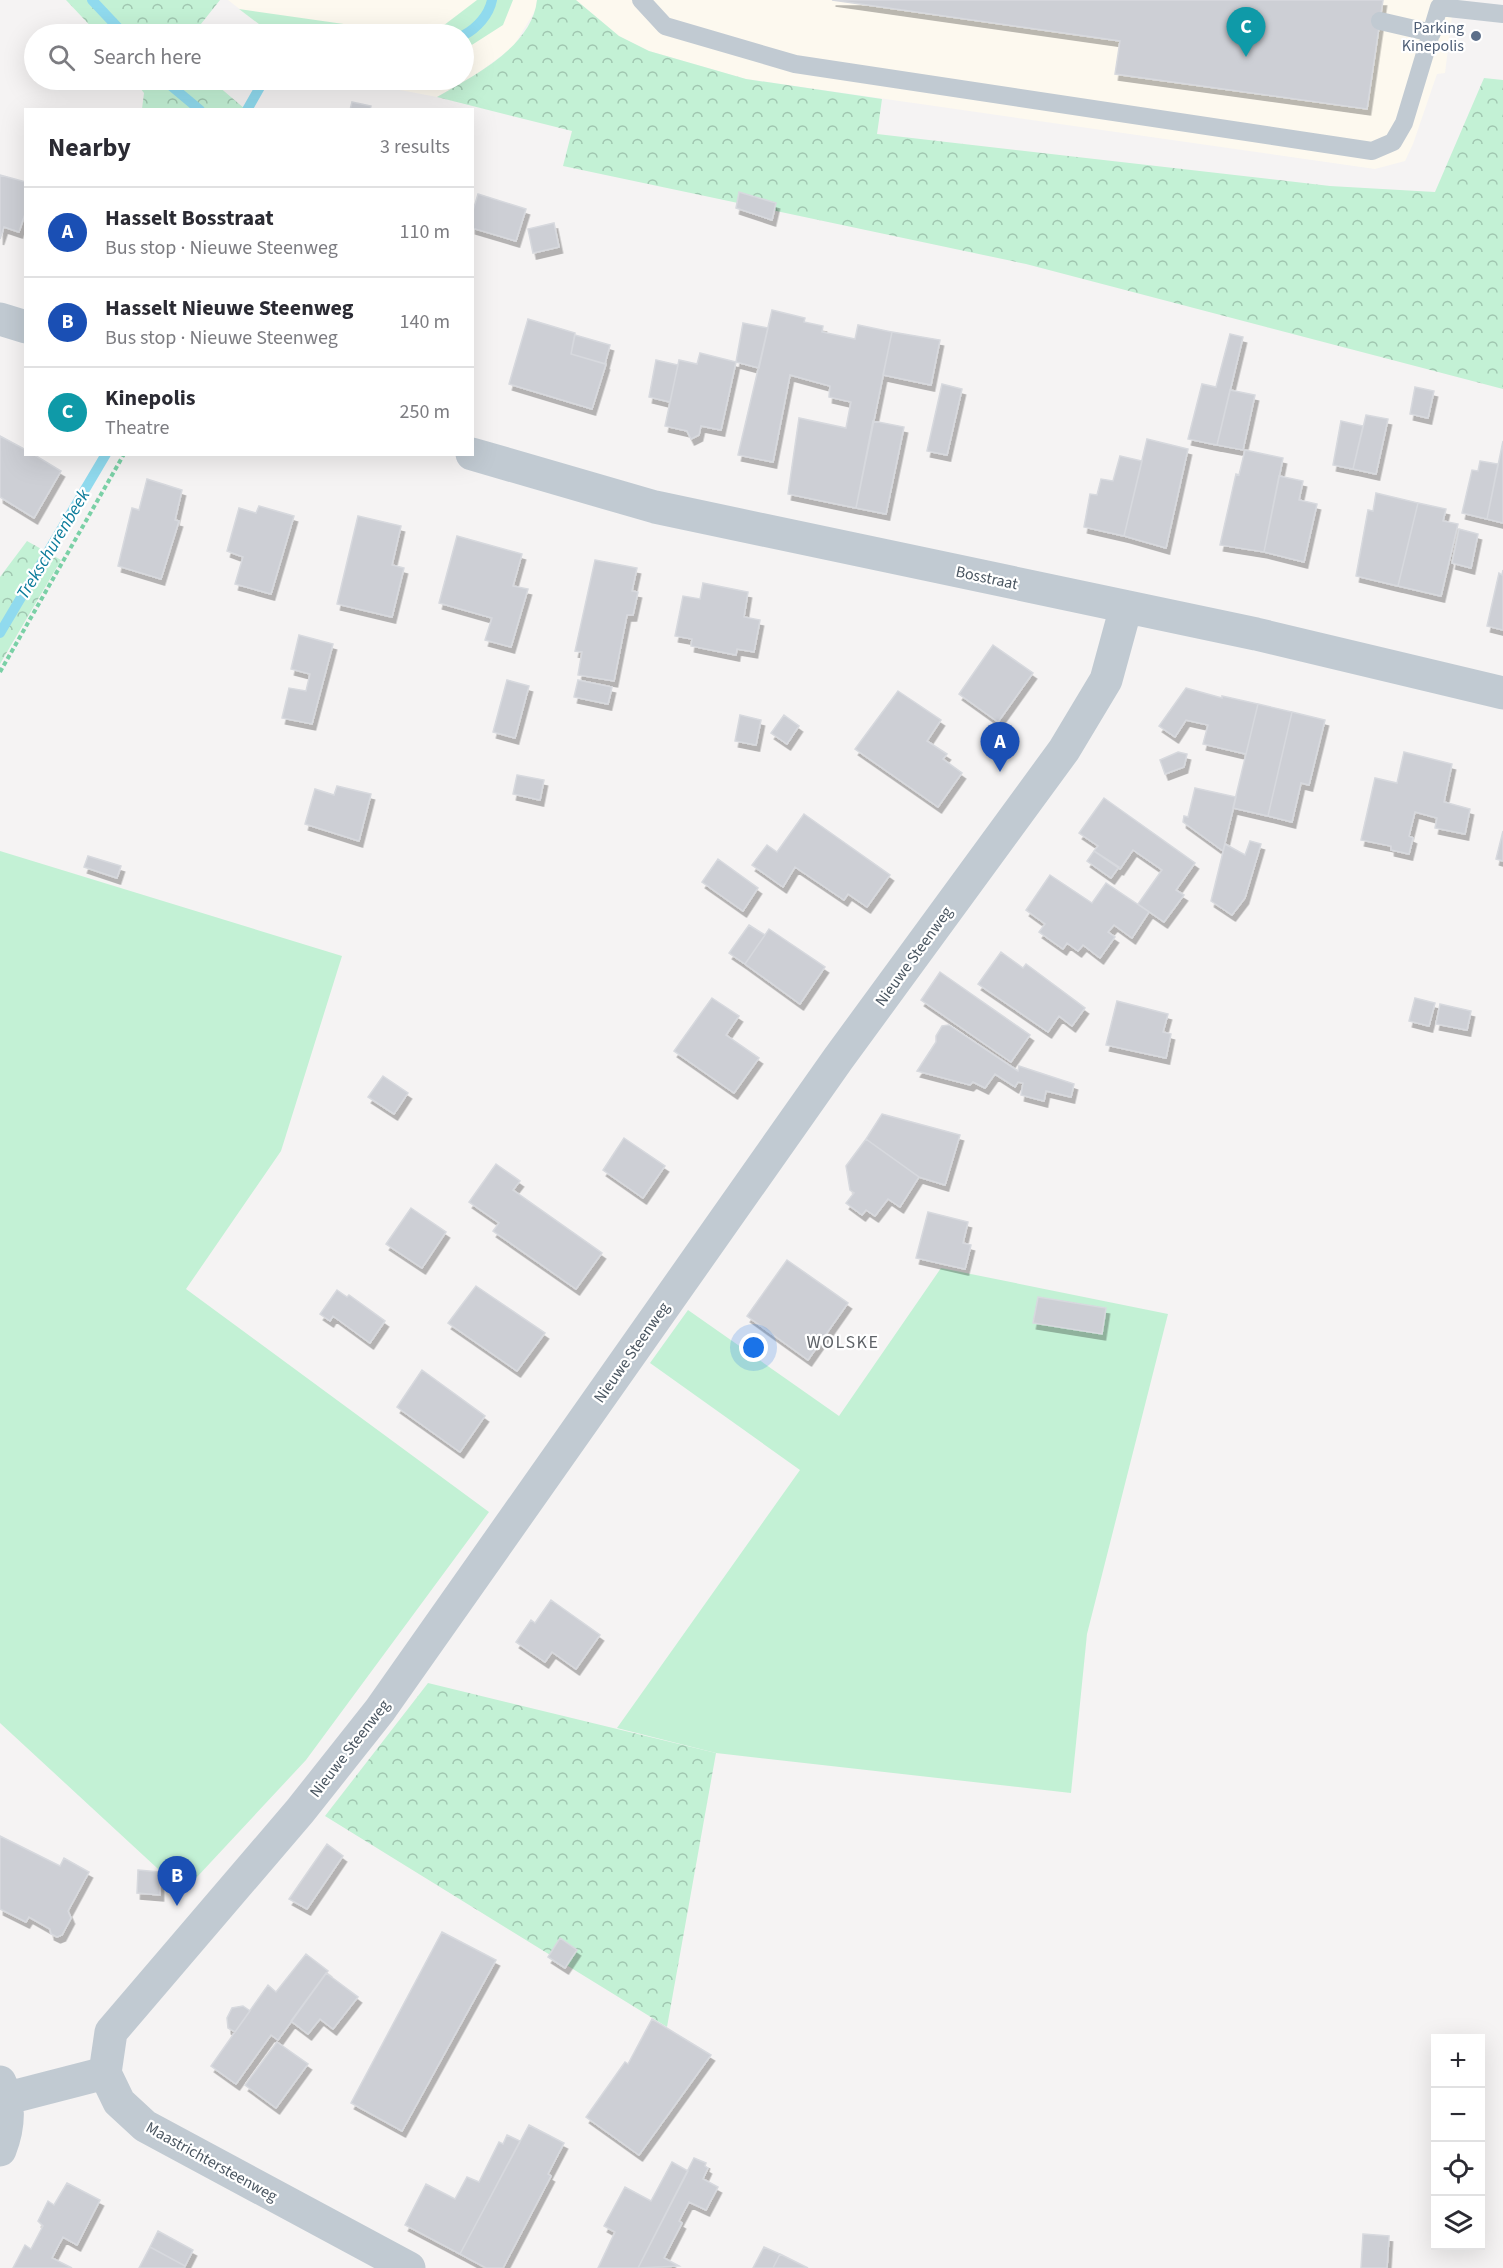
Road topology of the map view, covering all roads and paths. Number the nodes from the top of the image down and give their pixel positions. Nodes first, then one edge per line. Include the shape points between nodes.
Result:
1 (641, 0) edge
2 (1440, 4) edge
3 (1503, 14) edge
4 (1380, 21) dead end
5 (1432, 33) junction
6 (0, 319) edge
7 (24, 326) edge
8 (474, 455) edge
9 (123, 456) edge
10 (1126, 607) junction
11 (0, 672) edge
12 (1503, 693) edge
13 (105, 2073) junction
14 (4, 2090) edge
15 (0, 2150) edge
16 (409, 2268) edge

1 - 5 lane via 664,26 795,64 1372,151 1393,141 1404,123
2 - 3 lane
2 - 5 lane
4 - 5 lane
6 - 7 street
8 - 10 street, Bosstraat via 655,507
9 - 11 path
10 - 12 street, Bosstraat
10 - 13 street, Nieuwe Steenweg via 1106,680 1064,750 838,1059 380,1710 300,1811 111,2032
13 - 14 street
13 - 16 street, Maastrichtersteenweg via 119,2102 145,2126
14 - 15 street via 7,2131

